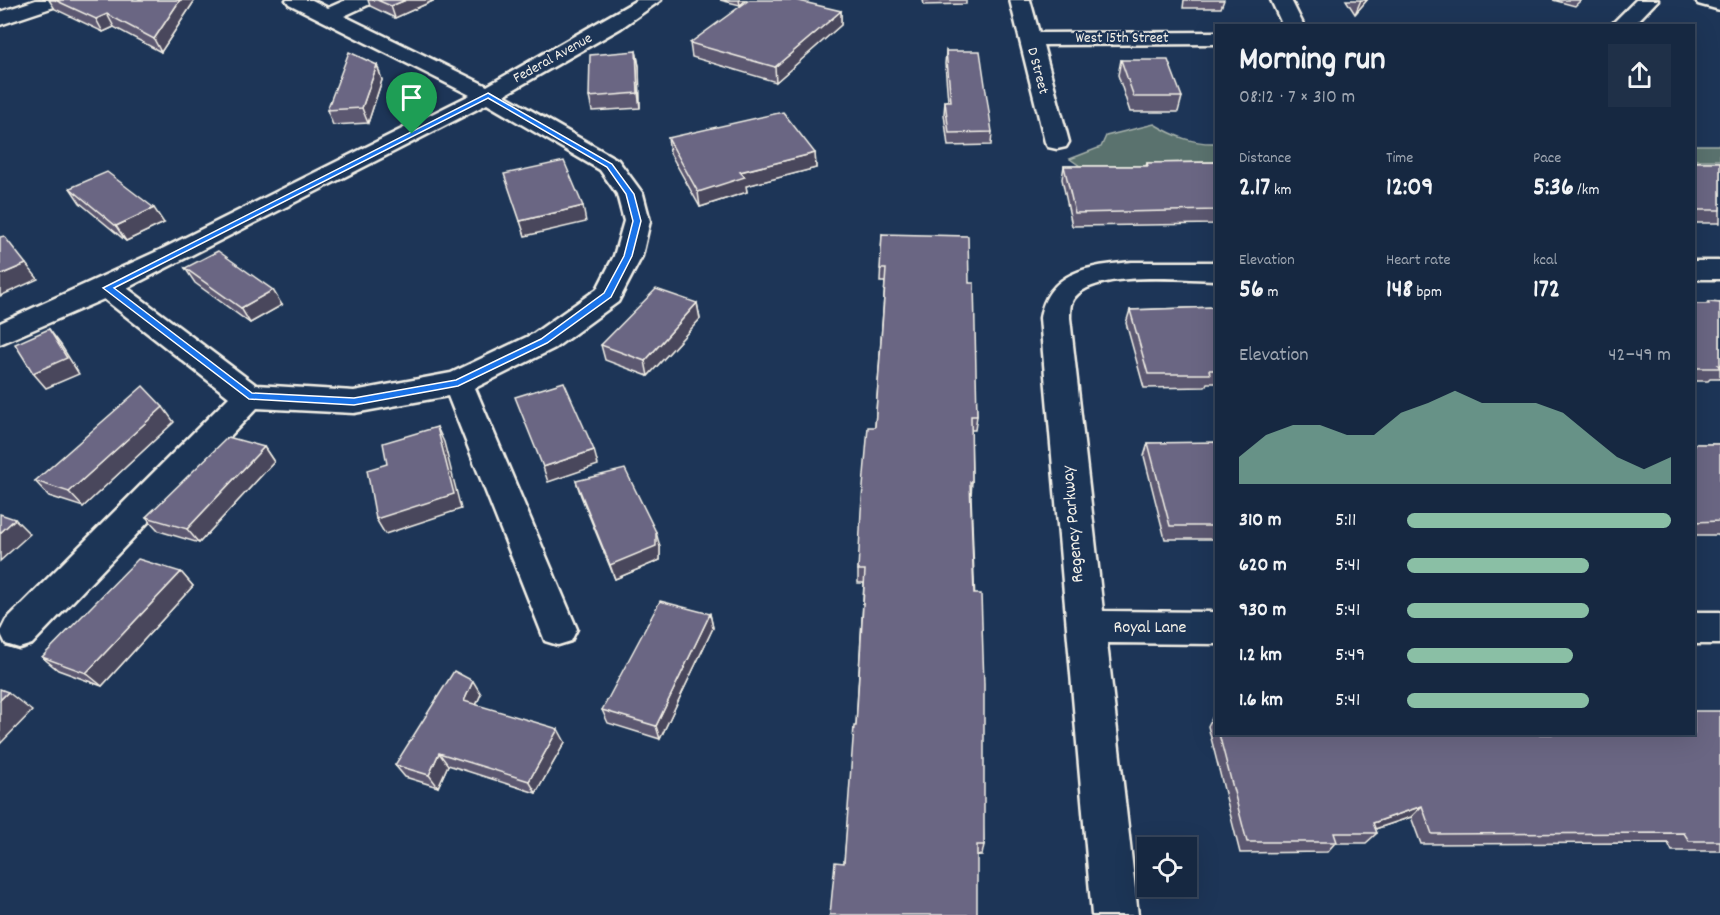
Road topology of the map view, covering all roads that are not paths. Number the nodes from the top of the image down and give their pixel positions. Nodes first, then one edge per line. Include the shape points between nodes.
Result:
1 (56, 0) edge
2 (296, 0) edge
3 (363, 0) edge
4 (651, 0) edge
5 (1020, 0) edge
6 (1281, 0) edge
7 (1648, 0) edge
8 (1705, 0) edge
9 (1720, 4) edge
10 (329, 15) junction
11 (0, 19) edge
12 (1293, 24) edge
13 (1622, 24) edge
14 (1215, 38) edge
15 (1028, 39) junction
16 (488, 95) junction
17 (1057, 142) dead end
18 (1695, 270) edge
19 (1720, 270) edge
20 (1215, 271) edge
21 (108, 288) junction
22 (0, 334) edge
23 (458, 383) junction
24 (249, 396) junction
25 (1084, 627) junction
26 (558, 628) dead end
27 (1215, 628) edge
28 (1695, 628) edge
29 (1720, 628) edge
30 (20, 632) dead end
31 (1115, 915) edge

1 - 11 street
2 - 10 street
3 - 10 street
4 - 16 street, Federal Avenue
5 - 15 street, D Street
6 - 12 street
7 - 13 street
8 - 9 street
10 - 16 street
14 - 15 street, West 15th Street
15 - 17 street, D Street
16 - 21 street, Federal Avenue
16 - 23 street via 609,165 630,194 637,221 628,256 608,295 544,341
18 - 19 street
20 - 25 street, Regency Parkway via 1122,271 1091,276 1072,285 1058,300 1055,318
21 - 22 street, Federal Avenue
21 - 24 street
23 - 24 street via 354,402
23 - 26 street
24 - 30 street
25 - 27 street, Royal Lane
25 - 31 street, Regency Parkway
28 - 29 street

